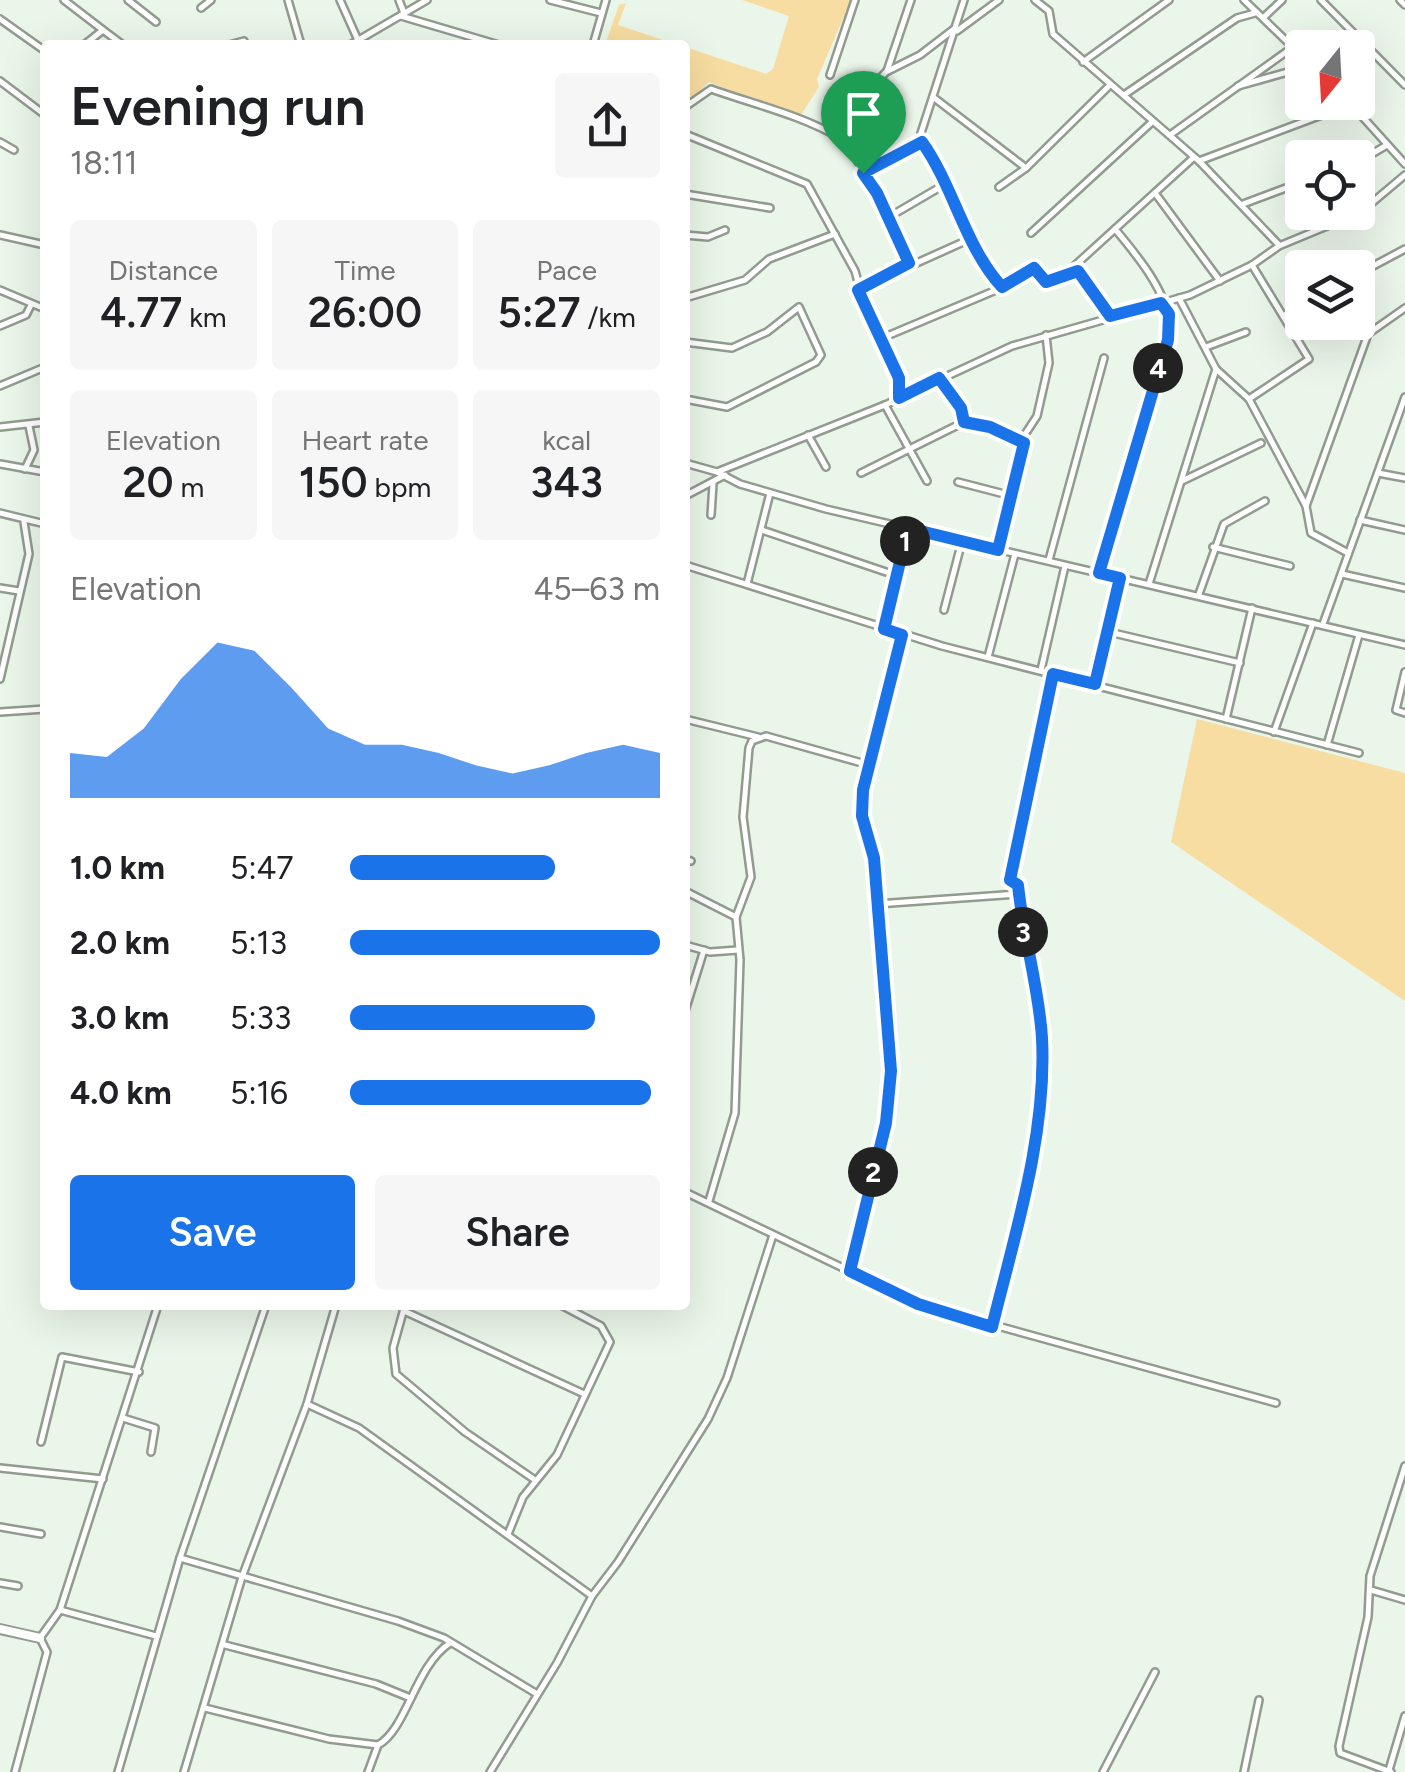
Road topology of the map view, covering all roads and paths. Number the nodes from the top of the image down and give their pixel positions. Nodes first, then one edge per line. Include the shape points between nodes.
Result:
1 (64, 0) edge
2 (128, 0) edge
3 (211, 0) edge
4 (288, 0) edge
5 (340, 0) edge
6 (399, 0) edge
7 (427, 0) edge
8 (550, 0) edge
9 (606, 0) edge
10 (854, 0) edge
11 (912, 0) edge
12 (964, 0) edge
13 (999, 0) edge
14 (1036, 0) edge
15 (1169, 0) edge
16 (1244, 0) edge
17 (1282, 0) edge
18 (1322, 0) edge
19 (201, 8) dead end
20 (602, 13) junction
21 (1256, 13) junction
22 (402, 14) junction
23 (0, 18) edge
24 (1263, 18) junction
25 (156, 22) dead end
26 (102, 30) junction
27 (955, 30) junction
28 (358, 38) junction
29 (1285, 39) edge
30 (90, 40) edge
31 (116, 40) edge
32 (300, 40) edge
33 (356, 40) edge
34 (483, 40) edge
35 (594, 40) edge
36 (40, 47) edge
37 (1285, 52) edge
38 (1083, 62) junction
39 (888, 71) junction
40 (1285, 72) edge
41 (830, 75) dead end
42 (0, 81) edge
43 (1110, 84) junction
44 (1234, 86) junction
45 (1405, 86) edge
46 (1124, 95) junction
47 (933, 97) junction
48 (690, 103) edge
49 (40, 110) edge
50 (827, 118) dead end
51 (1304, 120) edge
52 (1365, 120) edge
53 (1152, 122) junction
54 (690, 136) edge
55 (1169, 136) junction
56 (0, 142) edge
57 (922, 142) junction
58 (1387, 146) junction
59 (14, 150) dead end
60 (1375, 153) edge
61 (1196, 160) junction
62 (1405, 164) edge
63 (1026, 168) junction
64 (863, 173) junction
65 (1405, 175) edge
66 (999, 187) dead end
67 (1285, 188) edge
68 (949, 190) junction
69 (1156, 192) junction
70 (690, 195) edge
71 (1243, 204) junction
72 (770, 208) dead end
73 (889, 217) junction
74 (1115, 228) junction
75 (725, 230) dead end
76 (1031, 233) dead end
77 (835, 234) junction
78 (0, 235) edge
79 (690, 236) edge
80 (970, 239) junction
81 (40, 244) edge
82 (1279, 246) junction
83 (1405, 248) edge
84 (1252, 265) junction
85 (1375, 265) edge
86 (907, 267) junction
87 (1072, 269) junction
88 (1220, 282) junction
89 (1002, 287) junction
90 (0, 290) edge
91 (858, 290) junction
92 (690, 296) edge
93 (1179, 297) junction
94 (1161, 303) junction
95 (39, 308) edge
96 (1405, 308) edge
97 (1285, 313) edge
98 (1110, 316) junction
99 (0, 326) edge
100 (1375, 329) edge
101 (1246, 332) dead end
102 (1046, 335) junction
103 (880, 340) junction
104 (1299, 340) edge
105 (1366, 340) edge
106 (690, 343) edge
107 (1206, 347) junction
108 (1104, 358) dead end
109 (40, 369) edge
110 (1216, 369) junction
111 (939, 378) junction
112 (0, 386) edge
113 (1405, 397) edge
114 (899, 398) junction
115 (690, 399) edge
116 (1249, 399) junction
117 (885, 405) junction
118 (964, 422) junction
119 (40, 423) edge
120 (30, 426) junction
121 (0, 428) edge
122 (808, 435) junction
123 (1022, 439) junction
124 (1261, 443) dead end
125 (910, 452) junction
126 (0, 464) edge
127 (690, 464) edge
128 (826, 467) dead end
129 (25, 470) junction
130 (40, 472) edge
131 (717, 472) junction
132 (1377, 472) junction
133 (861, 473) dead end
134 (727, 474) junction
135 (1405, 478) edge
136 (714, 481) junction
137 (927, 481) dead end
138 (1182, 481) junction
139 (958, 482) dead end
140 (690, 493) edge
141 (770, 493) junction
142 (1012, 496) junction
143 (1265, 501) dead end
144 (1306, 506) junction
145 (0, 512) edge
146 (711, 516) dead end
147 (1360, 520) junction
148 (24, 522) junction
149 (40, 524) edge
150 (908, 528) junction
151 (762, 530) junction
152 (1405, 530) edge
153 (962, 541) junction
154 (1212, 547) junction
155 (998, 550) junction
156 (1348, 553) junction
157 (1015, 554) junction
158 (1049, 560) junction
159 (1065, 564) junction
160 (1290, 566) dead end
161 (690, 567) edge
162 (1099, 573) junction
163 (1342, 574) junction
164 (898, 576) junction
165 (1120, 578) junction
166 (747, 584) junction
167 (1149, 584) junction
168 (0, 588) edge
169 (1405, 588) edge
170 (19, 592) junction
171 (1199, 594) junction
172 (1252, 608) junction
173 (944, 610) dead end
174 (1314, 622) junction
175 (1323, 625) junction
176 (884, 629) junction
177 (1105, 632) junction
178 (902, 635) junction
179 (1359, 635) junction
180 (4, 643) edge
181 (1405, 645) edge
182 (988, 657) junction
183 (1240, 662) junction
184 (1041, 670) junction
185 (1405, 672) edge
186 (1053, 674) junction
187 (0, 680) edge
188 (1095, 684) junction
189 (40, 709) edge
190 (0, 712) edge
191 (1405, 713) edge
192 (1226, 719) junction
193 (690, 721) edge
194 (1274, 732) junction
195 (758, 737) junction
196 (1327, 745) junction
197 (1359, 753) dead end
198 (870, 765) junction
199 (690, 894) edge
200 (1019, 894) junction
201 (876, 904) junction
202 (736, 917) junction
203 (690, 946) edge
204 (704, 950) junction
205 (738, 950) junction
206 (690, 995) edge
207 (690, 1194) edge
208 (708, 1202) junction
209 (773, 1235) junction
210 (850, 1271) junction
211 (157, 1310) edge
212 (264, 1310) edge
213 (335, 1310) edge
214 (404, 1310) edge
215 (409, 1310) edge
216 (569, 1310) edge
217 (992, 1327) junction
218 (138, 1372) junction
219 (582, 1392) junction
220 (1276, 1403) dead end
221 (307, 1404) junction
222 (123, 1418) junction
223 (42, 1442) dead end
224 (151, 1452) dead end
225 (1405, 1466) edge
226 (0, 1468) edge
227 (103, 1479) junction
228 (535, 1480) junction
229 (0, 1527) edge
230 (41, 1534) dead end
231 (508, 1534) junction
232 (180, 1558) junction
233 (242, 1578) junction
234 (0, 1583) edge
235 (18, 1586) dead end
236 (1371, 1590) junction
237 (592, 1596) junction
238 (1405, 1600) edge
239 (60, 1610) junction
240 (0, 1629) edge
241 (156, 1636) junction
242 (40, 1638) junction
243 (451, 1642) junction
244 (225, 1645) junction
245 (1155, 1672) dead end
246 (537, 1694) junction
247 (408, 1697) junction
248 (1259, 1700) dead end
249 (204, 1708) junction
250 (1405, 1718) edge
251 (378, 1745) junction
252 (13, 1772) edge
253 (118, 1772) edge
254 (184, 1772) edge
255 (368, 1772) edge
256 (490, 1772) edge
257 (1103, 1772) edge
258 (1244, 1772) edge
259 (1390, 1772) edge

1 - 26 street
2 - 25 street
3 - 19 street
4 - 32 street
5 - 28 street
6 - 22 street
7 - 22 street
8 - 20 street
9 - 20 street
10 - 41 street
11 - 39 street
12 - 27 street
13 - 27 street
14 - 38 street via 1049,11 1053,34
15 - 38 street
16 - 21 street
17 - 24 street
18 - 45 street
20 - 35 street
21 - 24 street
21 - 46 street via 1237,18
22 - 28 street
22 - 34 street
23 - 36 street
24 - 29 street
26 - 30 street
26 - 31 street
27 - 39 street
27 - 47 street
28 - 33 street
37 - 44 street
38 - 43 street
39 - 50 street via 854,106
40 - 44 street
42 - 49 street
43 - 46 street
43 - 63 street
44 - 55 street
46 - 53 street
47 - 57 street
47 - 63 street
48 - 64 street via 711,88 757,100 845,140
51 - 61 street
52 - 58 street
53 - 55 street
53 - 76 street
54 - 77 street via 807,184
55 - 61 street
56 - 59 street
57 - 64 street
57 - 68 street
58 - 60 street
58 - 62 street
61 - 69 street
61 - 71 street
63 - 66 street
64 - 73 street
65 - 82 street via 1361,212
67 - 71 street
68 - 73 street via 942,186
68 - 80 street
69 - 74 street
69 - 88 street
70 - 72 street
71 - 82 street
73 - 86 street
74 - 87 street
74 - 94 street
75 - 79 street via 708,238
77 - 91 street
77 - 92 street via 769,260 745,280
78 - 81 street
80 - 86 street
80 - 89 street
82 - 84 street
83 - 85 street
84 - 88 street
84 - 97 street
86 - 91 street
87 - 89 street via 1046,282 1034,268
87 - 98 street
88 - 93 street
89 - 103 street
90 - 95 street
91 - 103 street
93 - 94 street
93 - 107 street
94 - 98 street
94 - 162 street via 1169,314 1168,340
95 - 99 street
96 - 100 street
98 - 102 street
101 - 107 street
102 - 111 street
102 - 123 street via 1049,363 1037,416
103 - 114 street via 899,378
104 - 116 street via 1309,359
105 - 144 street
106 - 115 street via 732,348 798,307 820,355 727,407
107 - 110 street
108 - 158 street
109 - 112 street
110 - 116 street
110 - 138 street
111 - 114 street
111 - 118 street
113 - 132 street
114 - 117 street
116 - 144 street
117 - 122 street
117 - 125 street
118 - 123 street
118 - 125 street
119 - 120 street
120 - 121 street
120 - 129 street via 34,450
122 - 128 street
122 - 131 street
123 - 142 street
124 - 138 street
125 - 133 street
125 - 137 street
126 - 129 street
127 - 131 street
129 - 130 street
131 - 134 street
132 - 135 street
132 - 147 street
134 - 136 street
134 - 141 street
136 - 140 street
136 - 146 street
138 - 167 street
139 - 142 street
141 - 150 street
141 - 151 street
142 - 155 street
143 - 154 street via 1224,524
144 - 156 street via 1311,533
145 - 148 street
147 - 152 street
147 - 156 street
148 - 149 street
148 - 170 street via 29,554
150 - 153 street
150 - 164 street
151 - 164 street
151 - 166 street
153 - 155 street
153 - 173 street
154 - 160 street
154 - 171 street
155 - 157 street
156 - 163 street
157 - 158 street
157 - 182 street
158 - 159 street
159 - 162 street
159 - 184 street
161 - 166 street
162 - 165 street
163 - 169 street
163 - 175 street
164 - 176 street
165 - 167 street
165 - 177 street
166 - 176 street
167 - 171 street
168 - 170 street
170 - 180 street
171 - 172 street
172 - 174 street
172 - 183 street
174 - 175 street
174 - 194 street
175 - 179 street
176 - 178 street
177 - 183 street
177 - 188 street
178 - 182 street
178 - 198 street
179 - 181 street
179 - 196 street
180 - 187 street
182 - 184 street
183 - 192 street
184 - 186 street
185 - 191 street via 1396,710
186 - 188 street
186 - 200 street via 1016,832 1010,880
188 - 192 street
189 - 190 street
192 - 194 street
193 - 195 street
194 - 196 street
195 - 198 street
195 - 202 street via 749,748 743,817 751,885
196 - 197 street
198 - 201 street via 862,816 874,858
199 - 202 street
200 - 201 street
200 - 217 street via 1042,1061 1031,1159
201 - 210 street via 891,1035 890,1095
202 - 205 street
203 - 204 street
204 - 205 street
204 - 206 street
205 - 208 street via 735,1114
207 - 208 street
208 - 209 street
209 - 210 street
209 - 237 street via 716,1403
210 - 217 street via 918,1304
211 - 218 street
212 - 232 street
213 - 221 street
214 - 228 street via 394,1348 396,1374
215 - 219 street
216 - 219 street via 609,1334
217 - 220 street
218 - 222 street
218 - 223 street via 62,1357
219 - 228 street via 557,1455
221 - 231 street via 358,1428
221 - 233 street
222 - 224 street via 155,1428
222 - 227 street
225 - 236 street
226 - 227 street
227 - 239 street
228 - 231 street
229 - 230 street
231 - 237 street
232 - 233 street
232 - 241 street
233 - 243 street via 352,1606
233 - 244 street
234 - 235 street
236 - 238 street
236 - 259 street via 1340,1753
237 - 246 street
239 - 241 street
239 - 242 street
240 - 242 street
241 - 253 street
242 - 252 street via 47,1652
243 - 246 street
243 - 247 street
244 - 247 street
244 - 249 street
245 - 257 street
246 - 256 street
247 - 251 street via 391,1738
248 - 258 street
249 - 251 street
249 - 254 street
250 - 259 street
251 - 255 street

